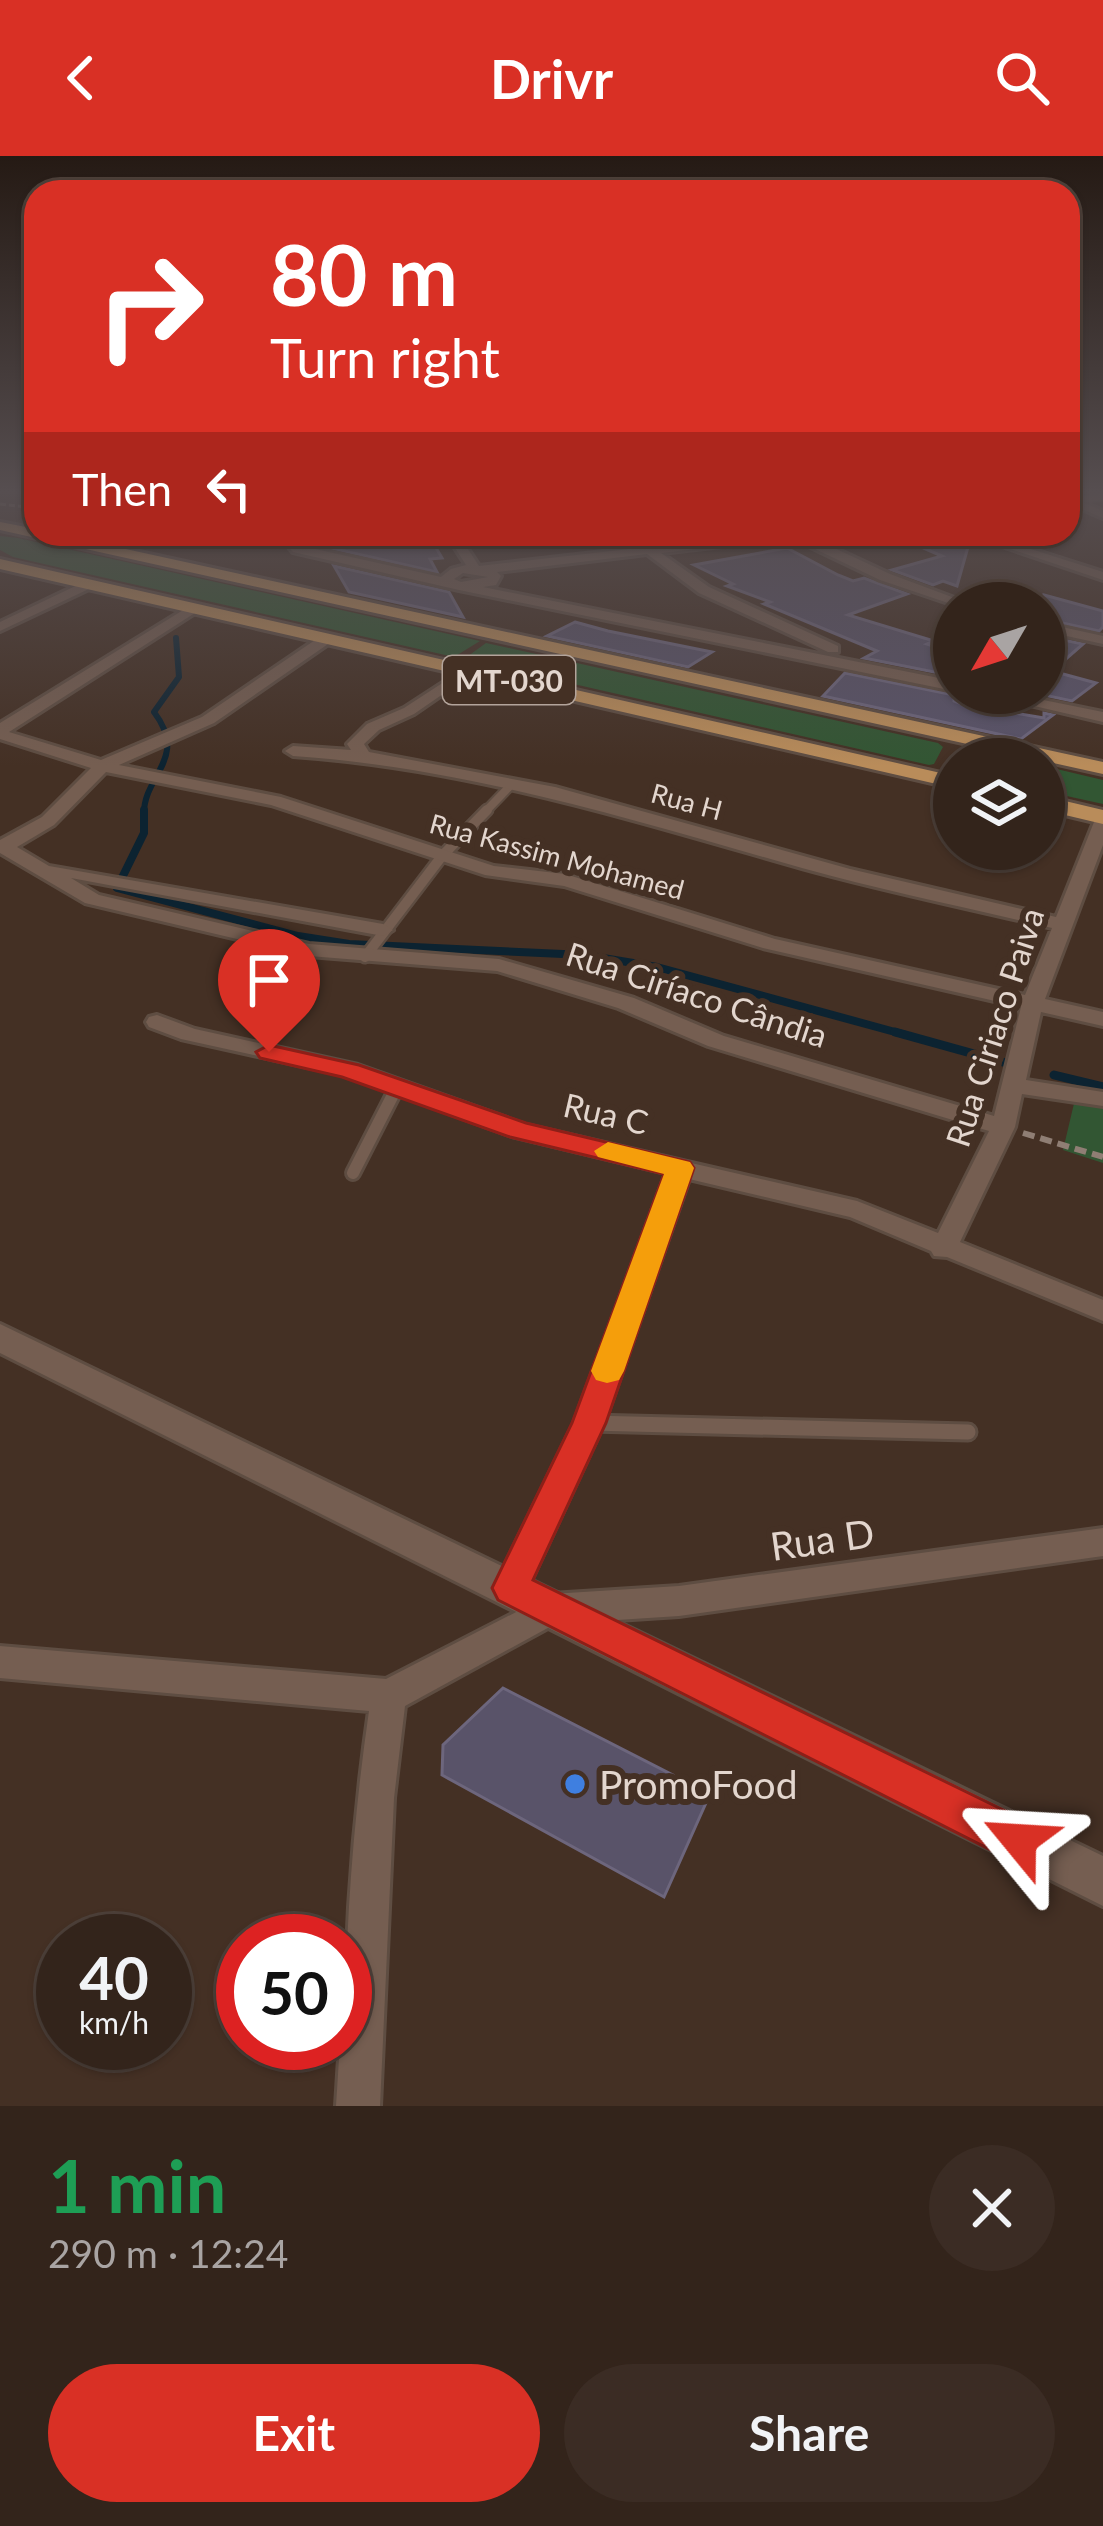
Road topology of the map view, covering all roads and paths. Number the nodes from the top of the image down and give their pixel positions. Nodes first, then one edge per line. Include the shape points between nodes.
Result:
1 (88, 584) joint
2 (264, 584) edge
3 (488, 584) edge
4 (501, 584) edge
5 (695, 584) edge
6 (513, 595) junction
7 (193, 608) junction
8 (0, 627) edge
9 (1065, 632) edge
10 (326, 639) junction
11 (1103, 640) edge
12 (467, 671) junction
13 (907, 676) junction
14 (933, 682) edge
15 (1065, 709) edge
16 (1103, 717) edge
17 (0, 732) edge
18 (293, 751) dead end
19 (362, 753) junction
20 (102, 766) junction
21 (1103, 768) edge
22 (933, 777) edge
23 (511, 785) junction
24 (1065, 809) edge
25 (1103, 820) edge
26 (2, 847) edge
27 (442, 856) junction
28 (45, 868) junction
29 (1062, 924) junction
30 (373, 946) junction
31 (1032, 1005) junction
32 (1103, 1018) edge
33 (157, 1022) dead end
34 (1016, 1086) junction
35 (398, 1088) junction
36 (1103, 1100) edge
37 (1003, 1126) junction
38 (1103, 1157) edge
39 (680, 1168) junction
40 (352, 1173) dead end
41 (943, 1249) junction
42 (1103, 1311) edge
43 (0, 1337) edge
44 (589, 1423) junction
45 (968, 1432) dead end
46 (1103, 1542) edge
47 (511, 1588) junction
48 (551, 1609) junction
49 (0, 1662) edge
50 (389, 1696) junction
51 (1103, 1882) edge
52 (358, 2106) edge

1 - 7 main road, MT-030
1 - 8 street
2 - 21 main road, MT-030
3 - 6 street
4 - 6 street
5 - 13 street via 776,626
6 - 13 street
7 - 10 main road, MT-030
7 - 17 street
9 - 11 street
10 - 12 main road, MT-030
10 - 20 street via 242,699
12 - 19 street via 373,728 356,744
12 - 22 main road, MT-030
13 - 14 street
15 - 16 street
17 - 20 street, Rua Kassim Mohamed
18 - 19 street, Rua H
19 - 23 street, Rua H
20 - 26 street via 48,821
20 - 27 street, Rua Kassim Mohamed via 275,801
23 - 27 lane
23 - 29 street, Rua H
24 - 25 main road
25 - 29 street, Rua Ciriaco Paiva
26 - 28 street, Rua Ciríaco Cândia
27 - 30 lane
27 - 31 street, Rua Kassim Mohamed via 565,880 770,944
28 - 30 street via 138,882
28 - 30 street, Rua Ciríaco Cândia via 92,899 309,950
29 - 31 street, Rua Ciriaco Paiva
30 - 37 street, Rua Ciríaco Cândia via 499,965
31 - 32 street, Rua Kassim Mohamed
31 - 34 street, Rua Ciriaco Paiva
33 - 35 street, Rua C
34 - 36 street
34 - 37 street, Rua Ciriaco Paiva
35 - 39 street, Rua C via 520,1131
35 - 40 lane
37 - 38 path
37 - 41 street, Rua Ciriaco Paiva
39 - 41 street, Rua C via 857,1210
39 - 44 street
41 - 42 street, Rua C
43 - 47 main road
44 - 45 lane
44 - 47 street
46 - 48 street, Rua D via 679,1601
47 - 48 main road
48 - 50 street
48 - 51 main road
49 - 50 street
50 - 52 street via 375,1798

